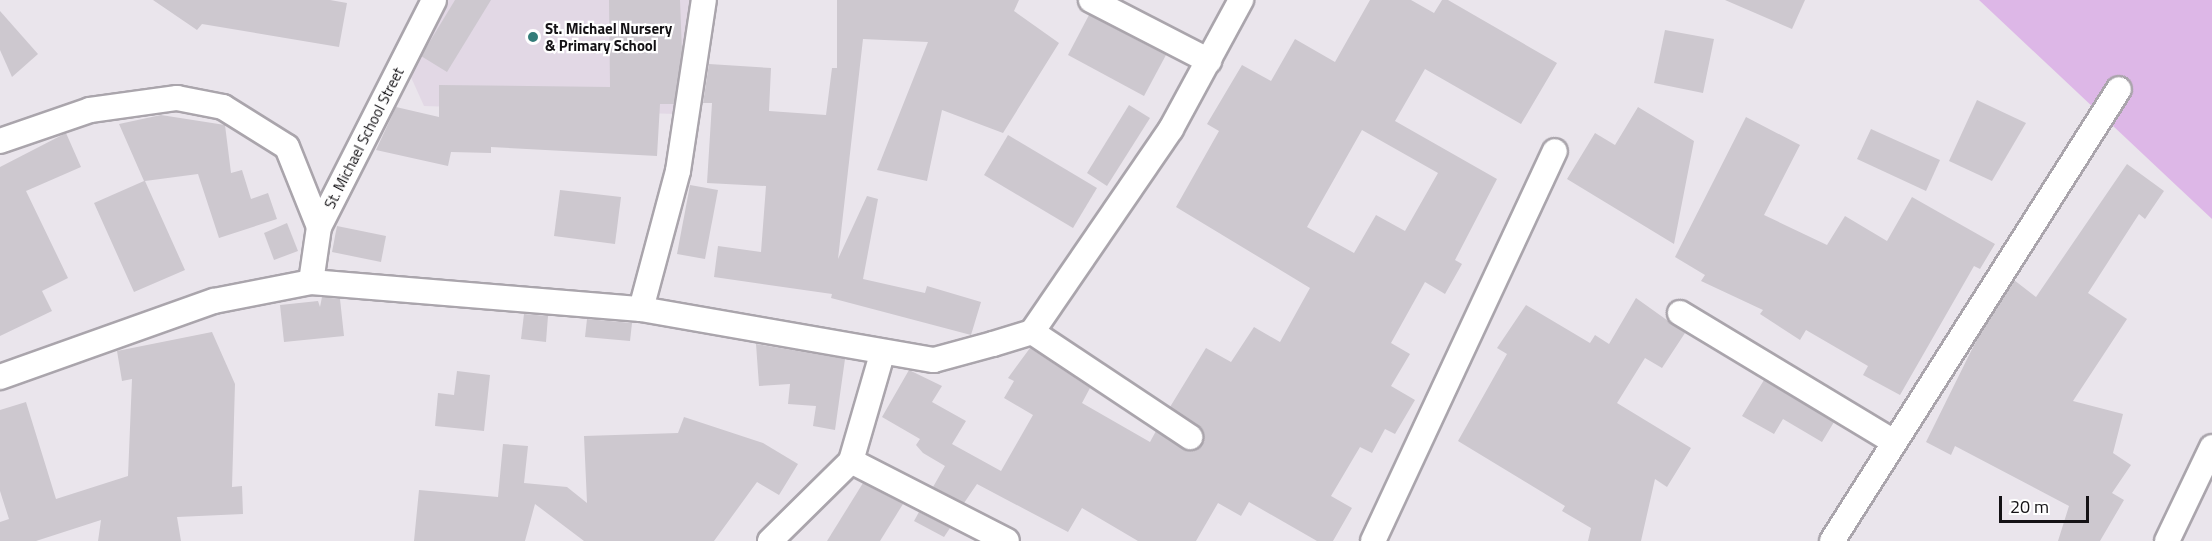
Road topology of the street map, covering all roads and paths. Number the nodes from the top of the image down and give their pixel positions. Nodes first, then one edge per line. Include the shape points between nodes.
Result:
1 (434, 0) edge
2 (704, 0) edge
3 (1090, 0) edge
4 (1241, 0) edge
5 (1209, 61) junction
6 (2119, 89) dead end
7 (0, 141) edge
8 (1555, 151) dead end
9 (318, 227) junction
10 (311, 282) junction
11 (641, 309) junction
12 (1680, 313) dead end
13 (1032, 332) junction
14 (882, 354) junction
15 (0, 377) edge
16 (1190, 437) dead end
17 (1894, 442) junction
18 (2212, 447) edge
19 (852, 461) junction
20 (770, 541) edge
21 (1007, 541) edge
22 (1373, 541) edge
23 (1833, 541) edge
24 (2167, 541) edge

1 - 9 street, St. Michael School Street
2 - 11 street via 678,171
3 - 5 street
4 - 5 street
5 - 13 street via 1171,129
6 - 17 street
7 - 9 street via 90,110 177,98 223,107 287,147
8 - 22 street
9 - 10 street, St. Michael School Street
10 - 11 street
10 - 15 street via 214,301
11 - 14 street
12 - 17 street
13 - 14 street via 934,360
13 - 16 street
14 - 19 street
17 - 23 street
18 - 24 street
19 - 20 street
19 - 21 street

